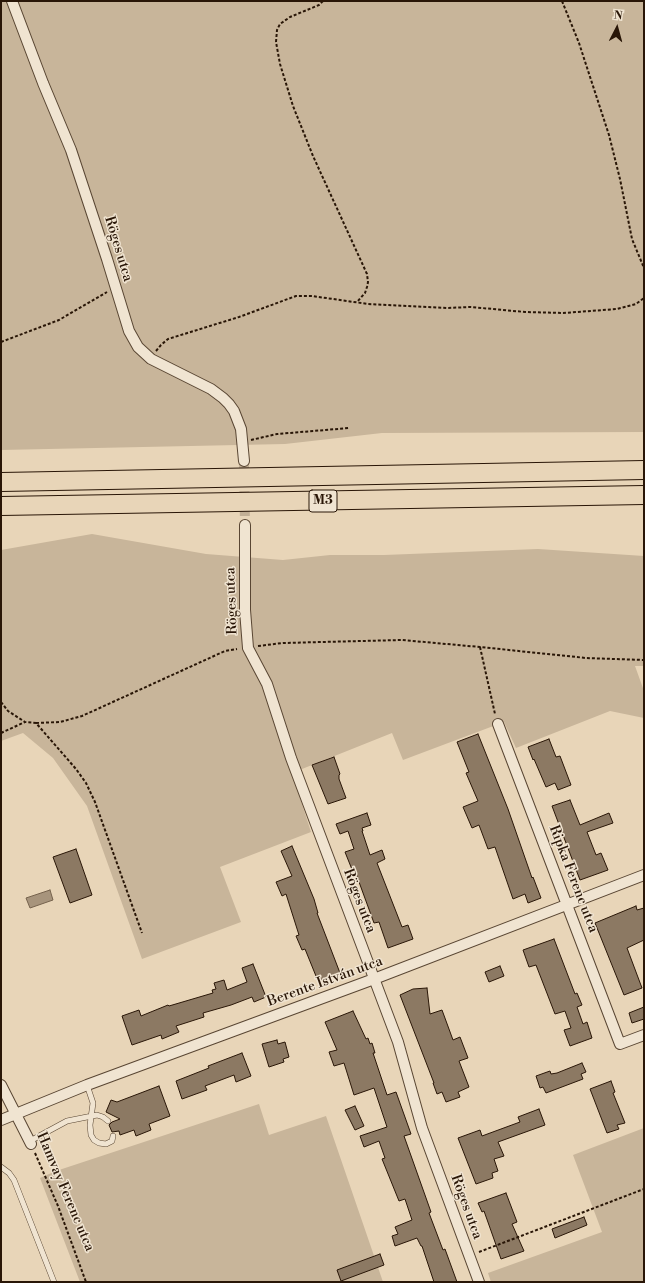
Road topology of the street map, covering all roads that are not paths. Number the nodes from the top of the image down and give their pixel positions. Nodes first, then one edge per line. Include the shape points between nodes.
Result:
1 (12, 1) edge
2 (244, 461) tunnel mouth
3 (644, 470) edge
4 (1, 482) edge
5 (644, 495) edge
6 (1, 506) edge
7 (245, 526) tunnel mouth
8 (498, 724) road end
9 (644, 875) edge
10 (568, 905) junction
11 (374, 979) junction
12 (644, 1035) edge
13 (1, 1085) edge
14 (87, 1085) junction
15 (15, 1113) junction
16 (92, 1116) junction
17 (1, 1120) edge
18 (108, 1121) dead end
19 (113, 1136) dead end
20 (31, 1143) joint
21 (1, 1167) edge
22 (54, 1282) edge
23 (478, 1282) edge

1 - 2 street, Röges utca via 71,150 129,331 138,347 151,359 200,383 223,398 234,411 241,429
3 - 4 highway, M3
5 - 6 highway, M3
7 - 11 street, Röges utca via 244,610 248,648 267,684 291,758
8 - 10 street, Ripka Ferenc utca
9 - 10 street, Berente István utca
10 - 11 street, Berente István utca
10 - 12 street, Ripka Ferenc utca via 620,1044
11 - 14 street, Berente István utca
11 - 23 street, Röges utca via 398,1042 422,1128
13 - 15 street, Hamvay Ferenc utca
14 - 15 street, Berente István utca
14 - 16 lane via 93,1102
15 - 17 street, Berente István utca
15 - 20 street, Hamvay Ferenc utca
16 - 18 lane via 103,1117
16 - 19 lane via 90,1131 94,1140 106,1144 112,1141
16 - 20 lane via 67,1121
21 - 22 lane via 14,1180

